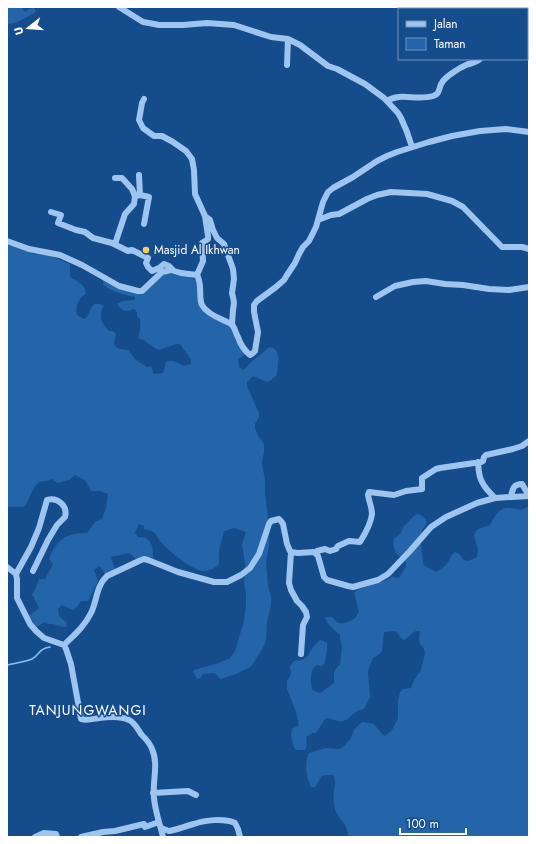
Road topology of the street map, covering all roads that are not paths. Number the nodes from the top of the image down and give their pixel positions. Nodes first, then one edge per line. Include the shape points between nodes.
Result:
1 (119, 7) edge
2 (288, 39) junction
3 (478, 60) edge
4 (287, 65) dead end
5 (144, 99) dead end
6 (388, 101) junction
7 (529, 132) edge
8 (412, 147) junction
9 (140, 175) dead end
10 (116, 178) dead end
11 (137, 196) junction
12 (51, 212) dead end
13 (205, 216) junction
14 (318, 220) junction
15 (144, 224) dead end
16 (7, 241) edge
17 (115, 244) junction
18 (529, 249) edge
19 (173, 270) junction
20 (197, 275) junction
21 (529, 287) edge
22 (376, 297) dead end
23 (232, 324) junction
24 (529, 441) edge
25 (478, 462) junction
26 (528, 495) edge
27 (511, 496) junction
28 (495, 498) junction
29 (291, 552) junction
30 (315, 553) junction
31 (7, 567) edge
32 (33, 571) dead end
33 (16, 574) junction
34 (64, 645) junction
35 (301, 654) dead end
36 (153, 793) junction
37 (196, 795) dead end
38 (160, 825) junction
39 (34, 837) edge
40 (57, 837) edge
41 (81, 837) edge
42 (163, 837) edge
43 (240, 837) edge

1 - 2 street via 143,22 159,25 234,25 271,37
2 - 4 street
2 - 6 street via 328,66 365,84
3 - 6 street via 446,78 435,96 401,96
5 - 13 street via 139,120 143,128 154,136 162,136 173,142 192,159 194,194
6 - 8 street via 402,118
7 - 8 street via 506,129 480,131
8 - 14 street via 382,159 333,188 323,202
9 - 11 street
10 - 11 street via 122,178
11 - 15 street via 149,196
11 - 17 street via 125,214
12 - 17 street via 61,215 58,223
13 - 20 street via 208,239 202,243 202,261
13 - 23 street via 210,220 217,238 224,244 233,269
14 - 18 street via 339,214 377,195 391,192 427,194 463,207 502,247
14 - 23 street via 309,241 284,280 254,305 258,332 253,354 247,352
16 - 19 street via 29,249 60,255 119,286 138,291 142,291 162,272
17 - 19 street via 148,258 146,263 152,271 164,264
19 - 20 street
20 - 23 street via 201,283 202,306 206,311
21 - 22 street via 489,289 426,281 395,286
24 - 25 street via 507,451 486,455 483,461
25 - 28 street via 481,481
25 - 30 street via 436,469 422,478 422,489 394,495 370,492 368,494 372,516 360,542 350,541 336,549 325,549
26 - 27 street
26 - 27 street via 524,486 520,484 514,486
27 - 28 street
28 - 30 street via 477,503 431,526 388,574 378,580 353,587 327,580
29 - 30 street
29 - 34 street via 283,524 277,520 271,522 259,554 250,568 227,582 214,582 178,572 146,559 139,561 107,576 96,593 86,622
29 - 35 street via 289,582 307,617 303,625
31 - 33 street
32 - 33 street via 48,540 65,517 66,510 60,502 49,498 31,547
33 - 34 street via 17,598 30,624 44,638
34 - 36 street via 71,664 81,719 113,717 132,722 153,751
36 - 37 street via 188,791
36 - 38 street
38 - 41 street via 145,827 144,824
38 - 42 street
38 - 43 street via 169,832 195,823 225,820 235,823
39 - 40 street via 44,833 56,834

